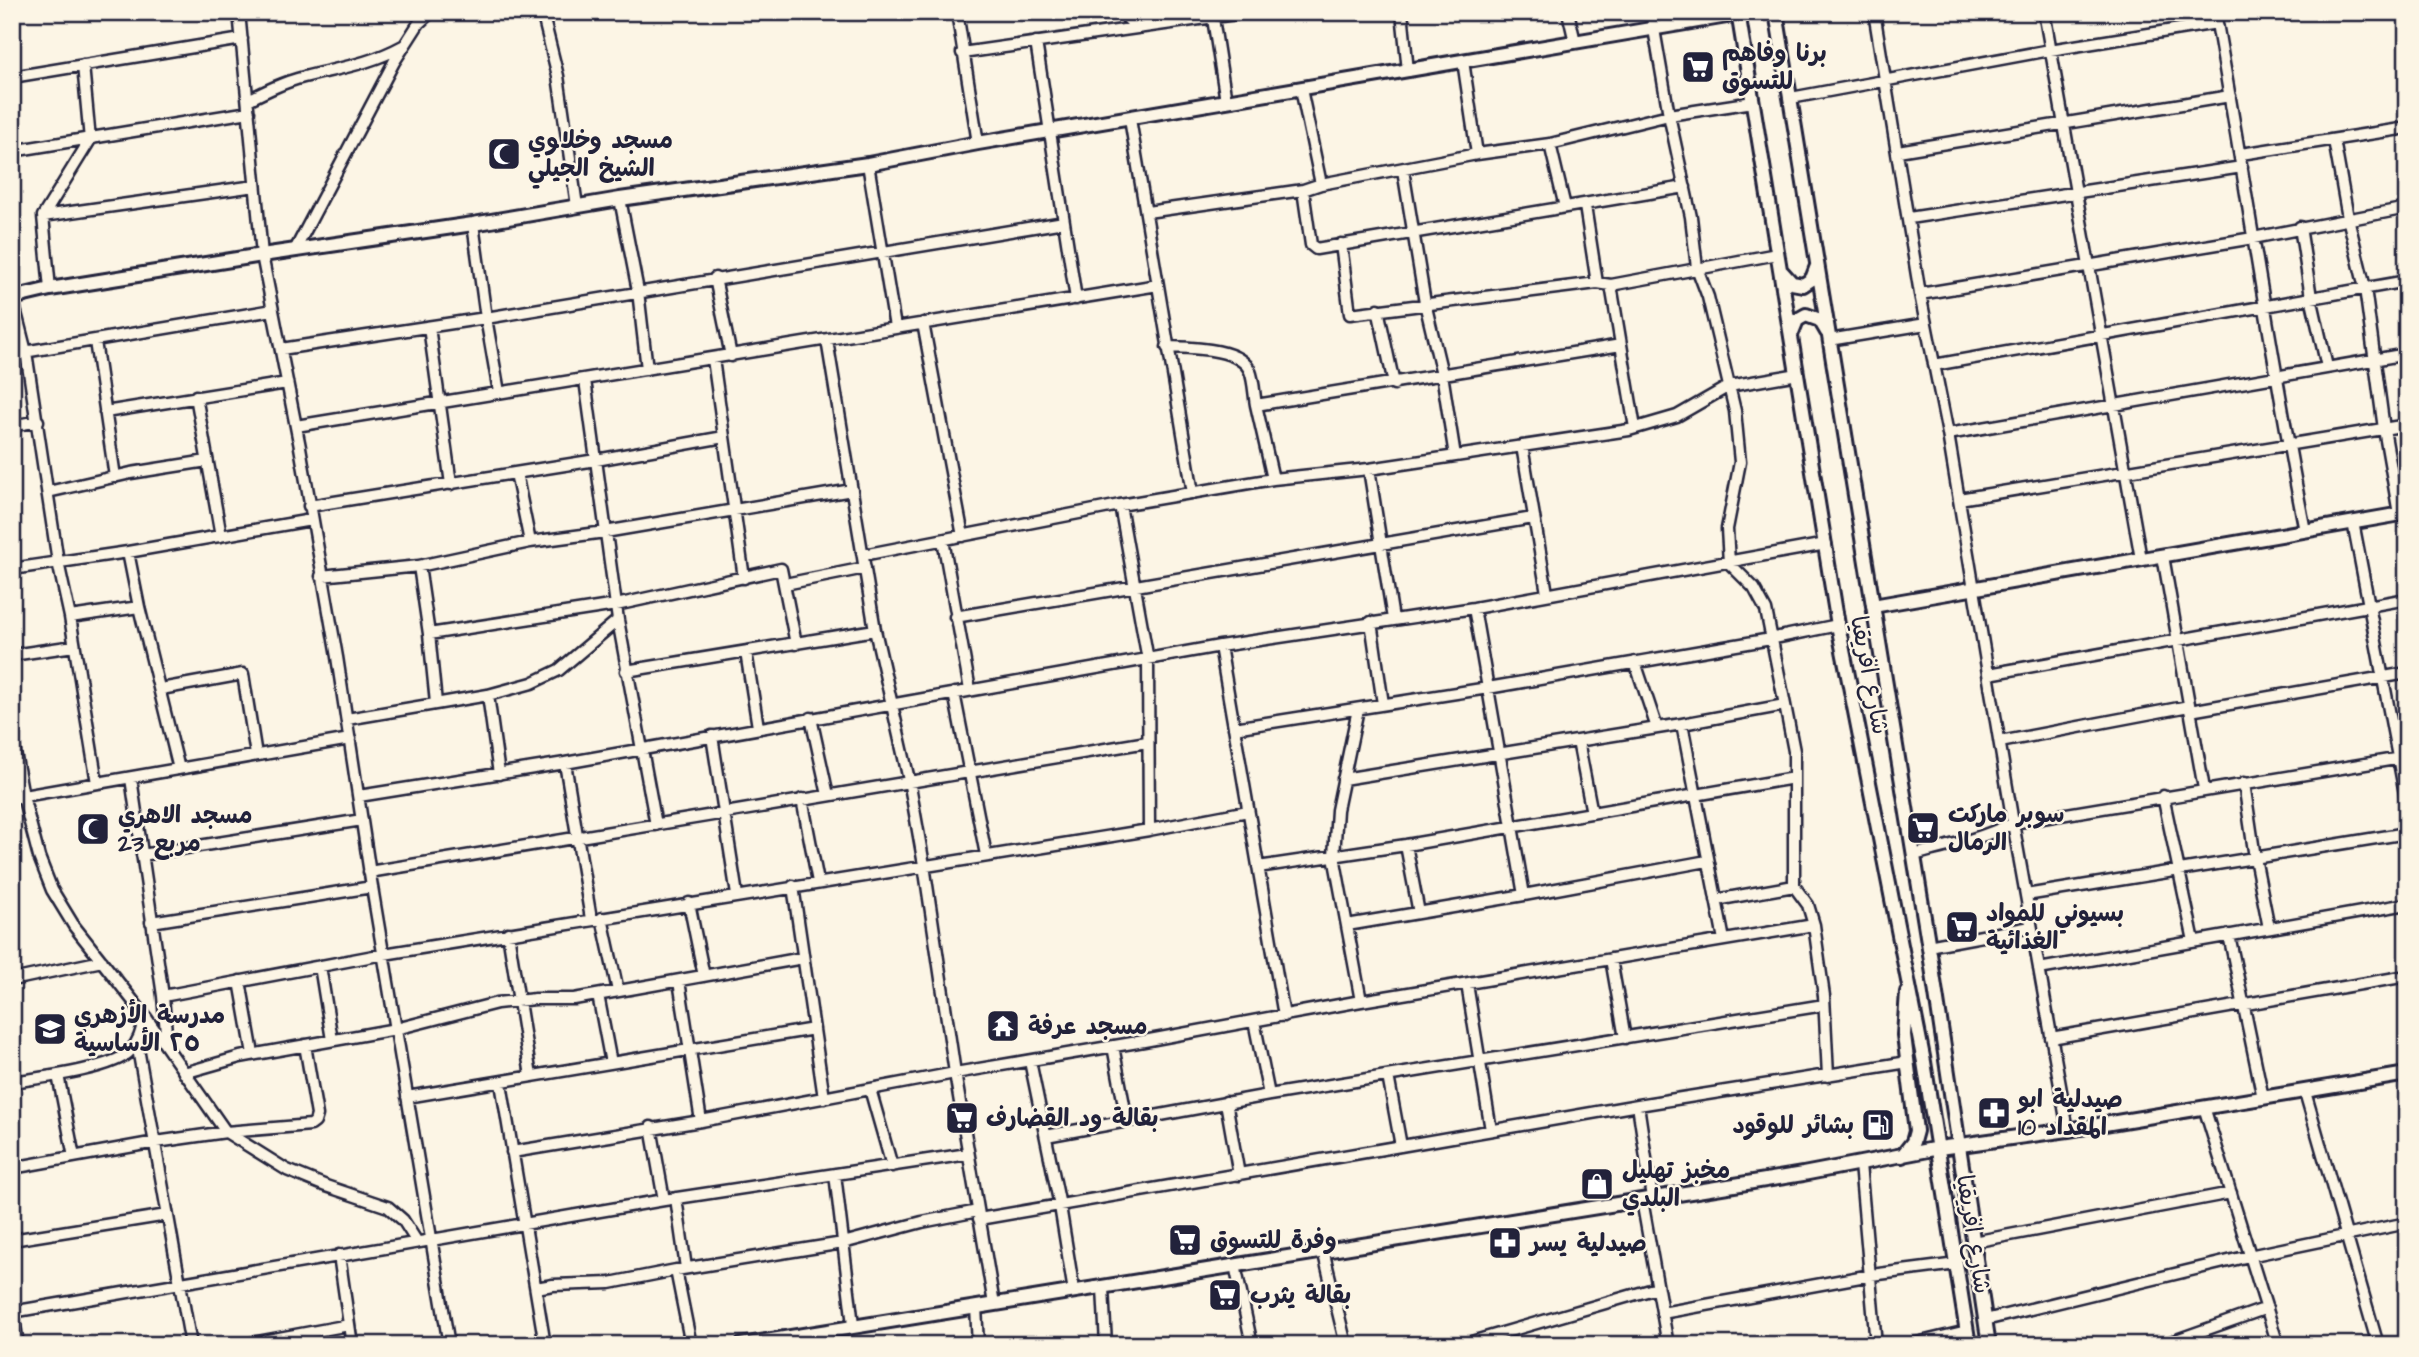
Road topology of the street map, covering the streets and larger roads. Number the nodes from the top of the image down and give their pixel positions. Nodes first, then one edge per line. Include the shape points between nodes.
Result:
1 (239, 12) edge
2 (431, 12) edge
3 (542, 12) edge
4 (957, 12) edge
5 (1121, 12) edge
6 (1249, 12) edge
7 (1402, 12) edge
8 (1568, 12) edge
9 (1651, 12) edge
10 (1776, 12) edge
11 (1874, 12) edge
12 (2043, 12) edge
13 (1739, 13) edge
14 (1212, 15) edge
15 (418, 18) edge
16 (2216, 18) edge
17 (1136, 27) junction
18 (1654, 28) junction
19 (242, 39) junction
20 (1575, 41) junction
21 (1036, 42) junction
22 (404, 46) junction
23 (2050, 50) junction
24 (962, 53) junction
25 (1462, 61) junction
26 (83, 65) junction
27 (1408, 71) junction
28 (12, 77) edge
29 (1885, 80) junction
30 (1301, 89) junction
31 (2230, 96) junction
32 (1791, 97) junction
33 (248, 100) junction
34 (1226, 101) junction
35 (1753, 102) junction
36 (249, 112) junction
37 (1669, 115) junction
38 (1130, 118) junction
39 (2065, 123) junction
40 (2407, 128) edge
41 (1050, 131) junction
42 (90, 140) junction
43 (2334, 140) junction
44 (978, 143) junction
45 (1550, 144) junction
46 (12, 151) edge
47 (1898, 151) junction
48 (1477, 154) junction
49 (2241, 154) junction
50 (868, 164) junction
51 (2242, 167) junction
52 (1403, 170) junction
53 (1321, 184) junction
54 (255, 186) junction
55 (1685, 187) junction
56 (1303, 190) junction
57 (2077, 192) junction
58 (620, 199) junction
59 (1585, 205) junction
60 (577, 206) junction
61 (1565, 207) junction
62 (2407, 208) edge
63 (1147, 212) junction
64 (43, 216) junction
65 (1909, 218) junction
66 (2348, 218) junction
67 (1064, 222) junction
68 (473, 225) junction
69 (2300, 227) junction
70 (1413, 234) junction
71 (2253, 238) junction
72 (1341, 244) junction
73 (295, 250) junction
74 (882, 251) junction
75 (262, 255) junction
76 (1778, 260) junction
77 (1817, 264) junction
78 (2090, 265) junction
79 (1696, 268) junction
80 (715, 278) junction
81 (2407, 281) edge
82 (1597, 283) junction
83 (1158, 285) junction
84 (1611, 285) junction
85 (2365, 288) junction
86 (50, 289) junction
87 (638, 291) junction
88 (1920, 294) junction
89 (2311, 297) junction
90 (12, 298) edge
91 (1076, 299) junction
92 (1425, 303) junction
93 (2264, 306) junction
94 (1378, 309) junction
95 (273, 310) junction
96 (486, 318) junction
97 (923, 323) junction
98 (1926, 324) junction
99 (429, 327) junction
100 (895, 327) junction
101 (2102, 335) junction
102 (1829, 337) junction
103 (827, 340) junction
104 (1792, 340) junction
105 (95, 341) junction
106 (1621, 345) junction
107 (1167, 347) junction
108 (281, 349) junction
109 (26, 352) junction
110 (12, 354) edge
111 (2407, 354) edge
112 (732, 356) junction
113 (713, 359) junction
114 (2376, 359) junction
115 (1934, 365) junction
116 (2328, 368) junction
117 (647, 369) junction
118 (1442, 374) junction
119 (1798, 374) junction
120 (2275, 377) junction
121 (585, 380) junction
122 (287, 383) junction
123 (1394, 384) junction
124 (1730, 386) junction
125 (499, 392) junction
126 (196, 396) junction
127 (439, 402) junction
128 (1256, 405) junction
129 (2114, 405) junction
130 (105, 412) junction
131 (38, 421) junction
132 (2407, 425) edge
133 (12, 426) edge
134 (296, 426) junction
135 (1636, 428) junction
136 (2384, 429) junction
137 (1948, 434) junction
138 (724, 437) junction
139 (2288, 445) junction
140 (1522, 446) junction
141 (1455, 456) junction
142 (596, 460) junction
143 (207, 461) junction
144 (1369, 469) junction
145 (2126, 472) junction
146 (516, 473) junction
147 (115, 477) junction
148 (1273, 479) junction
149 (450, 484) junction
150 (852, 490) junction
151 (48, 492) junction
152 (1193, 493) junction
153 (1959, 499) junction
154 (1119, 505) junction
155 (309, 506) junction
156 (735, 509) junction
157 (2403, 513) edge
158 (1533, 518) junction
159 (311, 520) junction
160 (2353, 522) junction
161 (2305, 531) junction
162 (605, 532) junction
163 (221, 536) junction
164 (963, 536) junction
165 (943, 540) junction
166 (530, 542) junction
167 (1380, 543) junction
168 (1826, 544) junction
169 (128, 552) junction
170 (863, 555) junction
171 (2162, 556) junction
172 (2141, 559) junction
173 (58, 562) junction
174 (1729, 563) junction
175 (419, 566) junction
176 (865, 568) junction
177 (12, 569) edge
178 (321, 576) junction
179 (744, 578) junction
180 (785, 584) junction
181 (1136, 585) junction
182 (1975, 589) junction
183 (1547, 593) junction
184 (2407, 599) edge
185 (616, 605) junction
186 (2369, 605) junction
187 (1873, 606) junction
188 (139, 607) junction
189 (1474, 608) junction
190 (70, 617) junction
191 (956, 617) junction
192 (1393, 619) junction
193 (618, 620) junction
194 (1371, 622) junction
195 (1838, 625) junction
196 (875, 630) junction
197 (429, 634) junction
198 (1771, 639) junction
199 (2178, 639) junction
200 (796, 644) junction
201 (74, 646) junction
202 (1220, 646) junction
203 (746, 652) junction
204 (12, 655) edge
205 (1148, 660) junction
206 (1635, 662) junction
207 (626, 671) junction
208 (2407, 673) edge
209 (1989, 674) junction
210 (2383, 677) junction
211 (1488, 688) junction
212 (161, 689) junction
213 (970, 690) junction
214 (954, 693) junction
215 (488, 695) junction
216 (436, 703) junction
217 (892, 703) junction
218 (1383, 704) junction
219 (1785, 705) junction
220 (2189, 708) junction
221 (1358, 709) junction
222 (811, 718) junction
223 (347, 719) junction
224 (1682, 724) junction
225 (758, 727) junction
226 (1234, 728) junction
227 (1657, 728) junction
228 (12, 736) edge
229 (712, 736) junction
230 (350, 739) junction
231 (1577, 741) junction
232 (1147, 742) junction
233 (2000, 742) junction
234 (640, 749) junction
235 (1498, 754) junction
236 (256, 755) junction
237 (2403, 758) edge
238 (565, 763) junction
239 (179, 769) junction
240 (969, 771) junction
241 (499, 774) junction
242 (131, 778) junction
243 (1794, 778) junction
244 (1343, 779) junction
245 (909, 780) junction
246 (97, 783) junction
247 (2244, 783) junction
248 (2204, 789) junction
249 (828, 795) junction
250 (23, 796) junction
251 (359, 796) junction
252 (1694, 796) junction
253 (2163, 796) junction
254 (12, 798) edge
255 (802, 799) junction
256 (2407, 804) edge
257 (1248, 811) junction
258 (723, 813) junction
259 (1592, 813) junction
260 (362, 820) junction
261 (2013, 822) junction
262 (656, 825) junction
263 (1511, 827) junction
264 (1149, 830) junction
265 (2407, 832) edge
266 (576, 839) junction
267 (1406, 845) junction
268 (142, 855) junction
269 (986, 855) junction
270 (1913, 855) junction
271 (1334, 856) junction
272 (2255, 858) junction
273 (1707, 861) junction
274 (924, 865) junction
275 (1258, 867) junction
276 (2178, 870) junction
277 (369, 872) junction
278 (818, 882) junction
279 (793, 886) junction
280 (1794, 886) junction
281 (372, 887) junction
282 (737, 895) junction
283 (1524, 895) junction
284 (2026, 895) junction
285 (1716, 900) junction
286 (689, 903) junction
287 (2407, 904) edge
288 (1419, 913) junction
289 (602, 918) junction
290 (591, 919) junction
291 (151, 922) junction
292 (1347, 925) junction
293 (1814, 925) junction
294 (2031, 927) junction
295 (2269, 928) junction
296 (508, 933) junction
297 (2229, 935) junction
298 (1724, 940) junction
299 (2194, 941) junction
300 (1928, 946) junction
301 (384, 954) junction
302 (803, 958) junction
303 (1611, 960) junction
304 (102, 961) junction
305 (320, 966) junction
306 (2039, 969) junction
307 (704, 976) junction
308 (2407, 976) edge
309 (12, 979) edge
310 (240, 981) junction
311 (678, 981) junction
312 (1467, 984) junction
313 (1908, 985) junction
314 (618, 991) junction
315 (598, 995) junction
316 (163, 996) junction
317 (518, 1000) junction
318 (1362, 1001) junction
319 (1824, 1005) junction
320 (2244, 1006) junction
321 (145, 1016) junction
322 (1284, 1016) junction
323 (1254, 1021) junction
324 (396, 1029) junction
325 (814, 1029) junction
326 (1625, 1038) junction
327 (2051, 1038) junction
328 (332, 1040) junction
329 (137, 1043) junction
330 (306, 1045) junction
331 (167, 1046) junction
332 (1113, 1046) junction
333 (689, 1049) junction
334 (253, 1054) junction
335 (1030, 1061) junction
336 (1479, 1062) junction
337 (1908, 1062) junction
338 (611, 1063) junction
339 (184, 1073) junction
340 (955, 1073) junction
341 (2407, 1074) edge
342 (58, 1075) junction
343 (531, 1076) junction
344 (1388, 1076) junction
345 (1828, 1076) junction
346 (12, 1082) edge
347 (501, 1083) junction
348 (870, 1089) junction
349 (2305, 1092) junction
350 (1269, 1095) junction
351 (407, 1097) junction
352 (824, 1098) junction
353 (2263, 1098) junction
354 (1226, 1102) junction
355 (1638, 1105) junction
356 (2204, 1107) junction
357 (701, 1121) junction
358 (1127, 1121) junction
359 (651, 1127) junction
360 (1491, 1130) junction
361 (2068, 1130) junction
362 (226, 1132) junction
363 (1046, 1136) junction
364 (156, 1142) junction
365 (1401, 1146) junction
366 (1958, 1146) junction
367 (1939, 1148) junction
368 (512, 1152) junction
369 (968, 1154) junction
370 (1902, 1156) junction
371 (74, 1157) junction
372 (1860, 1164) junction
373 (892, 1166) junction
374 (12, 1168) edge
375 (835, 1174) junction
376 (1238, 1175) junction
377 (2231, 1193) junction
378 (676, 1198) junction
379 (1647, 1199) junction
380 (664, 1200) junction
381 (1060, 1206) junction
382 (167, 1215) junction
383 (978, 1215) junction
384 (2407, 1223) edge
385 (525, 1224) junction
386 (2346, 1236) junction
387 (12, 1240) edge
388 (431, 1240) junction
389 (417, 1242) junction
390 (1973, 1242) junction
391 (843, 1243) junction
392 (1323, 1250) junction
393 (339, 1255) junction
394 (2249, 1256) junction
395 (1957, 1264) junction
396 (1236, 1265) junction
397 (681, 1269) junction
398 (1871, 1275) junction
399 (178, 1282) junction
400 (536, 1288) junction
401 (1103, 1288) junction
402 (1657, 1288) junction
403 (1074, 1292) junction
404 (994, 1304) junction
405 (976, 1307) junction
406 (2267, 1308) junction
407 (13, 1309) edge
408 (1662, 1313) junction
409 (1985, 1320) junction
410 (349, 1325) junction
411 (853, 1325) junction
412 (1967, 1331) junction
413 (815, 1339) edge
414 (18, 1345) edge
415 (191, 1345) edge
416 (241, 1345) edge
417 (352, 1345) edge
418 (449, 1345) edge
419 (545, 1345) edge
420 (691, 1345) edge
421 (741, 1345) edge
422 (978, 1345) edge
423 (1106, 1345) edge
424 (1252, 1345) edge
425 (1346, 1345) edge
426 (1461, 1345) edge
427 (1668, 1345) edge
428 (1877, 1345) edge
429 (1908, 1345) edge
430 (1969, 1345) edge
431 (1989, 1345) edge
432 (2162, 1345) edge
433 (2278, 1345) edge
434 (2378, 1345) edge

1 - 19 street
2 - 15 street
3 - 60 street via 558,76
4 - 24 street
5 - 17 street
6 - 14 street
7 - 27 street
8 - 20 street
9 - 18 street
10 - 32 street, شارع افريقيا
11 - 29 street
12 - 23 street
13 - 18 street
13 - 35 street, شارع افريقيا
14 - 17 street
14 - 34 street
15 - 22 street
16 - 23 street
16 - 31 street
17 - 21 street
18 - 20 street
18 - 37 street
19 - 26 street
19 - 33 street
20 - 25 street
21 - 24 street
21 - 41 street
22 - 33 street via 355,66 278,85
22 - 73 street
23 - 29 street
23 - 39 street
24 - 44 street
25 - 27 street
25 - 48 street
26 - 28 street
26 - 42 street
27 - 30 street
29 - 32 street
29 - 47 street
30 - 34 street
30 - 53 street
31 - 39 street
31 - 49 street
32 - 77 street, شارع افريقيا
33 - 36 street
34 - 38 street
35 - 37 street
35 - 76 street, شارع افريقيا
36 - 42 street
36 - 54 street
37 - 45 street
37 - 55 street
38 - 41 street
38 - 63 street
39 - 47 street
39 - 57 street
40 - 43 street
41 - 44 street
41 - 67 street
42 - 46 street
42 - 64 street
43 - 49 street
43 - 66 street
44 - 50 street
45 - 48 street
45 - 61 street
47 - 65 street
48 - 52 street
49 - 51 street
50 - 58 street
50 - 74 street
51 - 57 street
51 - 71 street
52 - 53 street
52 - 70 street
53 - 56 street
54 - 64 street
54 - 75 street
55 - 59 street
55 - 79 street
56 - 63 street
56 - 72 street via 1313,248
57 - 65 street
57 - 78 street
58 - 60 street
58 - 87 street
59 - 61 street
59 - 82 street
60 - 68 street
61 - 70 street
62 - 66 street
63 - 83 street
64 - 86 street
65 - 88 street
66 - 69 street
66 - 85 street
67 - 74 street
67 - 91 street
68 - 73 street
68 - 96 street
69 - 71 street
69 - 89 street
70 - 72 street
70 - 92 street
71 - 78 street
71 - 93 street
72 - 94 street via 1350,314
73 - 75 street
74 - 80 street
74 - 100 street
75 - 86 street
75 - 95 street
76 - 77 street via 1787,280 1797,285 1816,275
76 - 79 street
76 - 104 street, شارع افريقيا
77 - 102 street, شارع افريقيا
78 - 88 street
78 - 101 street
79 - 84 street
79 - 124 street via 1708,297
80 - 87 street
80 - 112 street
81 - 85 street
82 - 84 street
82 - 92 street
83 - 91 street
83 - 107 street
84 - 106 street
85 - 89 street
85 - 114 street
86 - 90 street
87 - 96 street
87 - 117 street
88 - 98 street
89 - 93 street
89 - 116 street
90 - 109 street
91 - 97 street
92 - 94 street
92 - 118 street
93 - 101 street
93 - 120 street
94 - 123 street
95 - 105 street
95 - 108 street
96 - 99 street
96 - 125 street
97 - 100 street
97 - 164 street
98 - 102 street
98 - 115 street
99 - 108 street
99 - 127 street
100 - 103 street
101 - 115 street
101 - 129 street
102 - 104 street via 1820,320 1806,315 1794,324
102 - 187 street, شارع افريقيا
103 - 112 street
103 - 150 street
104 - 119 street, شارع افريقيا
105 - 109 street
105 - 130 street
106 - 118 street
106 - 135 street
107 - 128 street via 1239,358 1250,369
107 - 152 street
108 - 122 street
109 - 110 street
109 - 131 street
111 - 114 street
112 - 113 street
113 - 117 street
113 - 138 street
114 - 116 street
114 - 136 street
115 - 137 street
116 - 120 street
117 - 121 street
118 - 123 street
118 - 141 street
119 - 124 street
119 - 168 street, شارع افريقيا
120 - 129 street
120 - 139 street
121 - 125 street
121 - 142 street
122 - 126 street
122 - 134 street
123 - 128 street
124 - 135 street via 1677,415
124 - 174 street via 1740,461 1727,529
125 - 127 street
126 - 130 street
126 - 143 street
127 - 134 street
127 - 149 street
128 - 148 street
129 - 137 street
129 - 145 street
130 - 147 street
131 - 133 street
131 - 151 street
132 - 136 street
134 - 155 street
135 - 140 street
136 - 139 street
136 - 157 street
137 - 153 street
138 - 142 street
138 - 156 street
139 - 145 street
139 - 161 street
140 - 141 street
140 - 158 street
141 - 144 street
142 - 146 street
142 - 162 street
143 - 147 street
143 - 163 street
144 - 148 street
144 - 167 street
145 - 153 street
145 - 172 street
146 - 149 street
146 - 166 street
147 - 151 street
148 - 152 street
149 - 155 street
150 - 156 street
150 - 170 street
151 - 173 street
152 - 154 street
153 - 182 street
154 - 164 street
154 - 181 street
155 - 159 street
156 - 162 street
156 - 179 street
157 - 160 street
158 - 167 street
158 - 183 street
159 - 163 street
159 - 178 street
160 - 161 street
160 - 186 street
161 - 171 street
162 - 166 street
162 - 185 street
163 - 169 street
164 - 165 street
165 - 170 street
165 - 191 street
166 - 175 street
167 - 181 street
167 - 192 street
168 - 174 street
168 - 195 street, شارع افريقيا
169 - 173 street
169 - 188 street
170 - 176 street
171 - 172 street
171 - 199 street
172 - 182 street
173 - 177 street
173 - 190 street
174 - 183 street
174 - 198 street via 1754,588 1766,610
175 - 178 street
175 - 197 street
176 - 180 street
176 - 196 street
178 - 223 street
179 - 180 street via 781,569
179 - 185 street
180 - 200 street
181 - 191 street
181 - 205 street
182 - 187 street
182 - 209 street
183 - 189 street
184 - 186 street
185 - 193 street
185 - 197 street
186 - 199 street
186 - 210 street
187 - 270 street, شارع افريقيا
188 - 190 street
188 - 212 street
189 - 192 street
189 - 211 street
190 - 201 street
191 - 213 street
192 - 194 street
193 - 207 street
193 - 215 street via 546,678
194 - 202 street
194 - 218 street
195 - 198 street
195 - 313 street, شارع افريقيا
196 - 200 street
196 - 217 street
197 - 216 street
198 - 206 street
198 - 219 street
199 - 209 street
199 - 220 street
200 - 203 street
201 - 204 street
201 - 246 street
202 - 205 street
202 - 226 street
203 - 207 street
203 - 225 street
205 - 213 street
205 - 232 street
206 - 211 street
206 - 227 street
207 - 234 street
208 - 210 street
209 - 233 street
210 - 220 street
210 - 237 street
211 - 218 street
211 - 235 street
212 - 236 street via 243,674
212 - 239 street
213 - 214 street
214 - 217 street
214 - 240 street
215 - 216 street
215 - 241 street
216 - 223 street
217 - 222 street
217 - 245 street
218 - 221 street
219 - 224 street
219 - 243 street
220 - 233 street
220 - 248 street
221 - 226 street
221 - 244 street
222 - 225 street
222 - 249 street
223 - 230 street
224 - 227 street
224 - 252 street
225 - 229 street
226 - 257 street
227 - 231 street
228 - 250 street
229 - 234 street
229 - 258 street
230 - 236 street
230 - 251 street
231 - 235 street
231 - 259 street
232 - 240 street
232 - 264 street
233 - 261 street
234 - 238 street
234 - 262 street
235 - 244 street
235 - 263 street
236 - 239 street
237 - 247 street
237 - 256 street
238 - 241 street
238 - 266 street
239 - 242 street
240 - 245 street
240 - 269 street
241 - 251 street
242 - 246 street
242 - 268 street
243 - 252 street
243 - 280 street
244 - 271 street
245 - 249 street
245 - 274 street
246 - 250 street
247 - 248 street
247 - 272 street
248 - 253 street
249 - 255 street
250 - 254 street
250 - 304 street via 38,857 52,890
251 - 260 street
252 - 259 street
252 - 273 street
253 - 261 street
253 - 276 street
255 - 258 street
255 - 278 street
257 - 264 street
257 - 275 street
258 - 262 street
258 - 282 street
259 - 263 street
260 - 268 street
260 - 277 street
261 - 270 street via 1962,843
261 - 284 street
262 - 266 street
263 - 267 street
263 - 283 street
264 - 269 street
265 - 272 street
266 - 277 street
266 - 290 street
267 - 271 street
267 - 288 street
268 - 291 street
269 - 274 street
270 - 300 street, شارع افريقيا
271 - 275 street
271 - 292 street
272 - 276 street
272 - 295 street
273 - 283 street
273 - 285 street
274 - 278 street
274 - 340 street
275 - 322 street
276 - 284 street
276 - 299 street
277 - 281 street
278 - 279 street
279 - 282 street
279 - 302 street
280 - 285 street
280 - 293 street via 1808,905
281 - 291 street
281 - 301 street
282 - 286 street
283 - 288 street
284 - 294 street
285 - 298 street
286 - 289 street
286 - 307 street
287 - 295 street
288 - 292 street
289 - 290 street
289 - 314 street
290 - 296 street
291 - 316 street
292 - 318 street
293 - 298 street
293 - 319 street
294 - 300 street
294 - 306 street
295 - 297 street
296 - 301 street
296 - 317 street
297 - 299 street
297 - 320 street
298 - 303 street
299 - 306 street
300 - 366 street, شارع افريقيا
301 - 305 street
301 - 324 street
302 - 307 street
302 - 325 street
303 - 312 street
303 - 326 street
304 - 309 street
304 - 321 street
305 - 310 street
305 - 328 street
306 - 327 street
307 - 311 street
308 - 320 street
310 - 316 street
310 - 334 street
311 - 314 street
311 - 333 street
312 - 318 street
312 - 336 street
313 - 337 street via 1903,1021
313 - 367 street, شارع افريقيا
314 - 315 street
315 - 317 street
315 - 338 street
316 - 331 street
317 - 324 street
317 - 343 street
318 - 322 street
319 - 326 street
319 - 345 street
320 - 327 street
320 - 353 street
321 - 329 street
321 - 331 street
322 - 323 street
323 - 332 street
323 - 350 street
324 - 328 street
324 - 351 street
325 - 333 street
325 - 352 street
326 - 336 street
327 - 361 street
328 - 330 street
329 - 342 street via 119,1059
329 - 364 street
330 - 334 street
330 - 362 street via 315,1122
331 - 339 street
332 - 335 street
332 - 358 street
333 - 338 street
333 - 357 street
334 - 339 street
335 - 340 street
335 - 363 street
336 - 344 street
336 - 360 street
337 - 345 street
337 - 370 street via 1916,1131
338 - 343 street
339 - 362 street
340 - 348 street
340 - 369 street
341 - 349 street
342 - 346 street
342 - 371 street
343 - 347 street
344 - 350 street
344 - 365 street
345 - 355 street
347 - 351 street
347 - 368 street
348 - 352 street
348 - 373 street
349 - 353 street
349 - 386 street
350 - 354 street
351 - 388 street
352 - 357 street
353 - 356 street
354 - 358 street
354 - 376 street
355 - 360 street
355 - 379 street
356 - 361 street
356 - 377 street
357 - 359 street
358 - 363 street
359 - 368 street
359 - 380 street
360 - 365 street
361 - 366 street
362 - 364 street
362 - 389 street via 287,1170 388,1207
363 - 381 street
364 - 371 street
364 - 382 street
365 - 376 street
366 - 367 street
366 - 390 street, شارع افريقيا
367 - 370 street
367 - 395 street, شارع افريقيا
368 - 385 street
369 - 373 street
369 - 383 street
370 - 372 street
371 - 374 street
372 - 379 street
372 - 398 street
373 - 375 street
375 - 378 street
375 - 391 street
376 - 381 street
377 - 390 street
377 - 394 street
378 - 380 street
378 - 397 street
379 - 392 street
379 - 402 street
380 - 385 street
381 - 383 street
381 - 403 street
382 - 387 street
382 - 399 street
383 - 391 street via 922,1222
383 - 404 street
384 - 386 street
385 - 388 street
385 - 400 street
386 - 394 street
386 - 434 street
388 - 389 street
388 - 418 street
389 - 393 street
390 - 409 street, شارع افريقيا
391 - 397 street
391 - 411 street
392 - 396 street
392 - 425 street
393 - 399 street
393 - 410 street
394 - 406 street
394 - 409 street
395 - 398 street
395 - 412 street, شارع افريقيا
396 - 401 street
396 - 424 street
397 - 400 street via 610,1283
397 - 420 street
398 - 408 street
398 - 428 street
399 - 407 street
399 - 415 street
400 - 419 street
401 - 403 street
401 - 423 street
402 - 408 street
402 - 426 street
403 - 404 street
404 - 405 street
405 - 411 street
405 - 422 street
406 - 432 street
406 - 433 street
407 - 414 street
408 - 427 street
409 - 431 street, شارع افريقيا
410 - 416 street
410 - 417 street
411 - 413 street
412 - 429 street
412 - 430 street, شارع افريقيا
413 - 421 street

